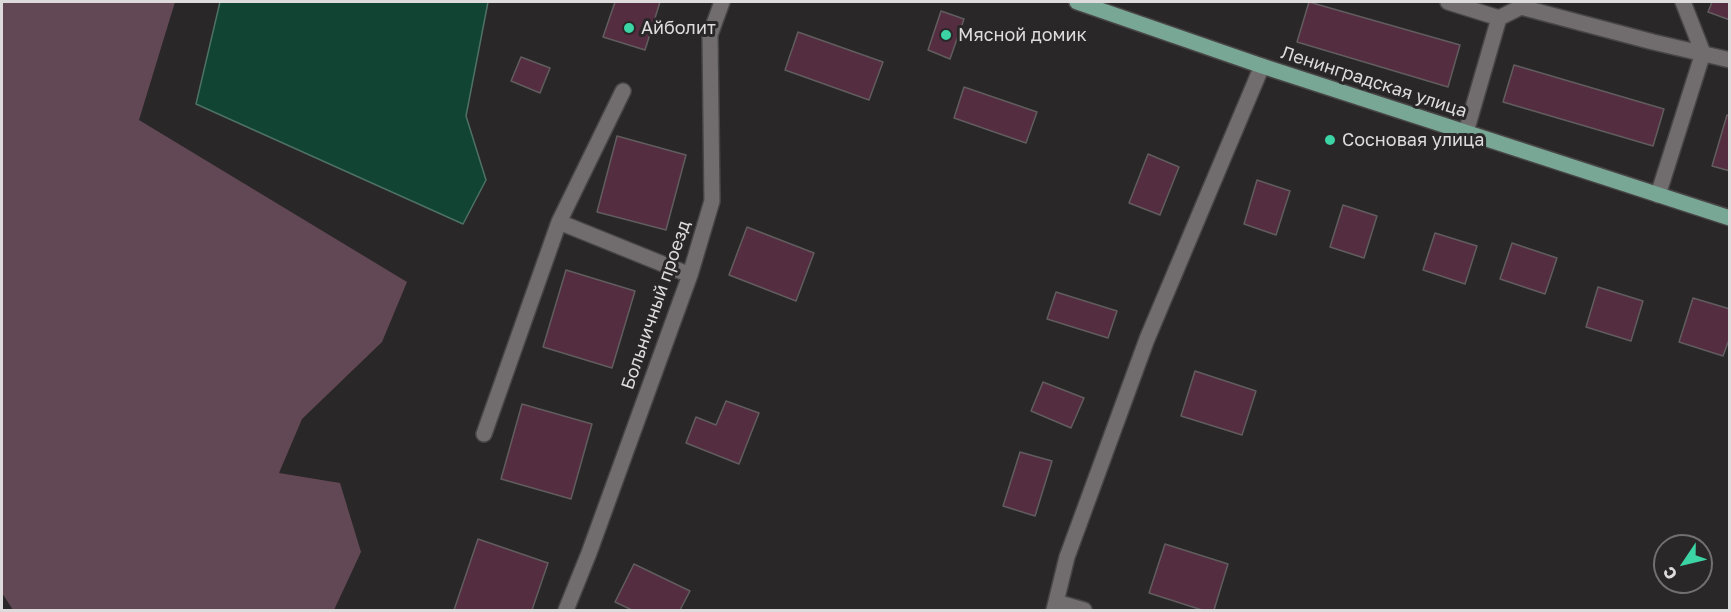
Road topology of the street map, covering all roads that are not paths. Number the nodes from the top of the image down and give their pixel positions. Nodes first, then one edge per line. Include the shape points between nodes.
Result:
1 (722, 2) edge
2 (1077, 2) edge
3 (1448, 2) edge
4 (1683, 2) edge
5 (1499, 18) junction
6 (1703, 53) junction
7 (1730, 60) edge
8 (1262, 66) junction
9 (623, 91) dead end
10 (1466, 132) junction
11 (1658, 195) junction
12 (1730, 218) edge
13 (559, 222) junction
14 (690, 275) junction
15 (484, 434) dead end
16 (1055, 606) edge
17 (566, 610) edge
18 (1084, 610) edge

1 - 14 street, Больничный проезд via 710,35 712,201
2 - 8 main road, Ленинградская улица
3 - 5 street
4 - 6 street
5 - 6 street via 1521,8
5 - 10 street
6 - 7 street
6 - 11 street
8 - 10 main road, Ленинградская улица
8 - 16 street via 1147,339 1067,557
9 - 13 street
10 - 11 main road, Ленинградская улица
11 - 12 main road, Ленинградская улица
13 - 14 street
13 - 15 street
14 - 17 street, Больничный проезд
16 - 18 street

